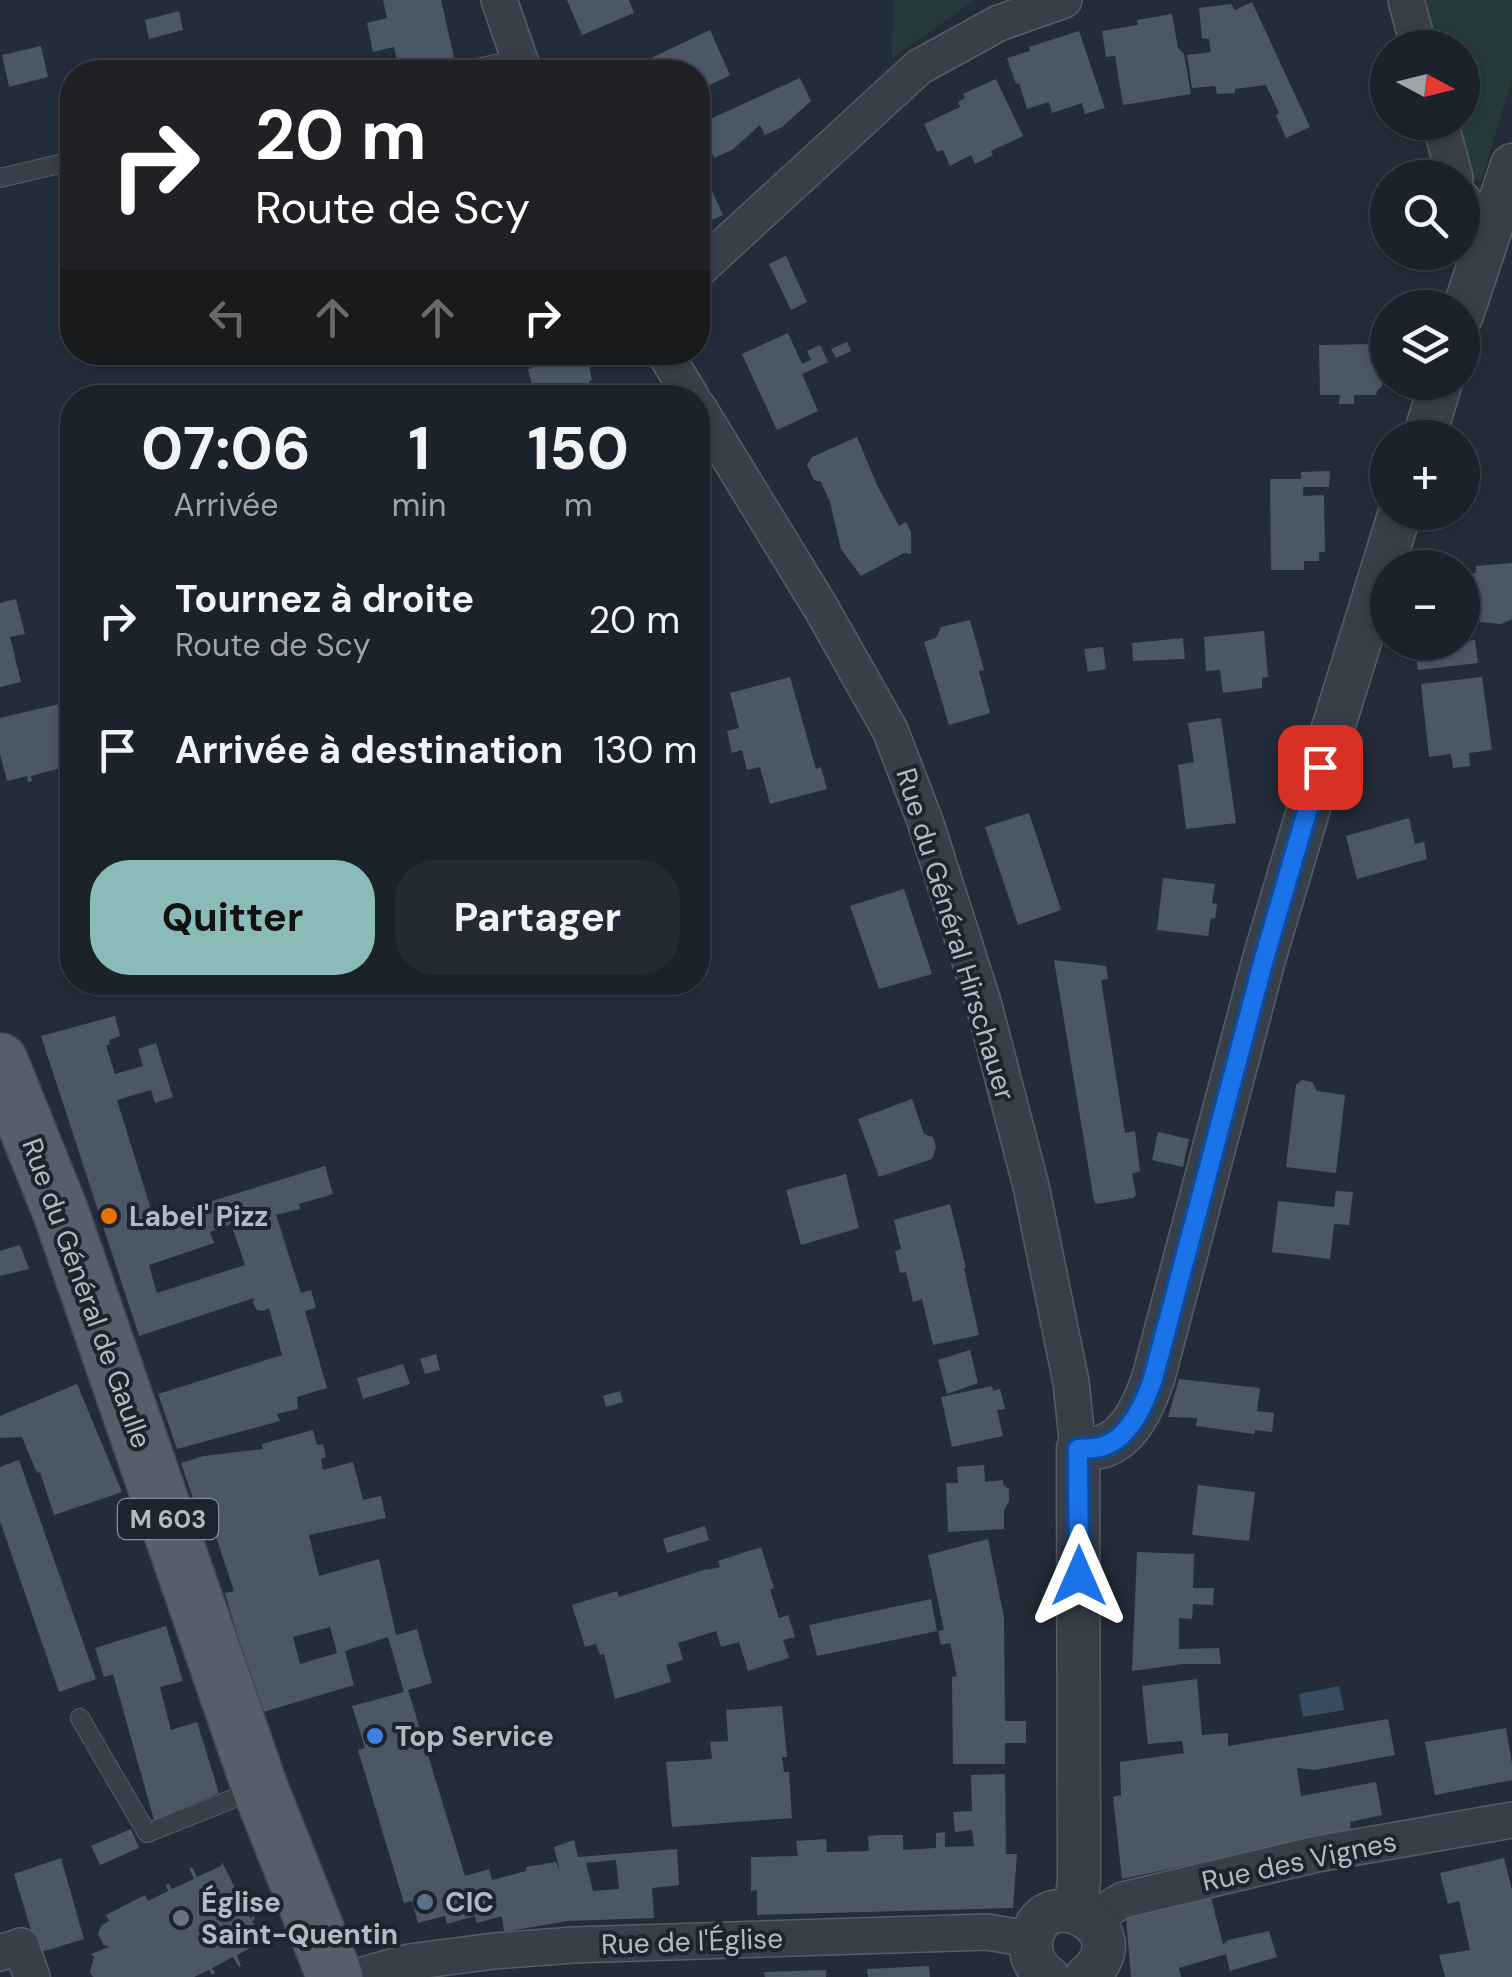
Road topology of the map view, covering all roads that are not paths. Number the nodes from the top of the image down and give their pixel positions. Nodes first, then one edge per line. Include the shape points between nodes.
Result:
1 (498, 0) edge
2 (1064, 0) edge
3 (1406, 0) edge
4 (1414, 30) edge
5 (519, 60) edge
6 (60, 165) edge
7 (1512, 165) edge
8 (0, 178) edge
9 (1480, 208) edge
10 (710, 259) edge
11 (710, 427) edge
12 (1394, 530) edge
13 (0, 1061) edge
14 (1078, 1449) junction
15 (80, 1718) dead end
16 (260, 1788) junction
17 (1512, 1820) edge
18 (1083, 1915) junction
19 (0, 1953) edge
20 (1040, 1958) edge
21 (32, 1977) edge
22 (335, 1977) edge
23 (356, 1977) edge
24 (1086, 1977) edge

1 - 5 street
2 - 10 street via 999,23 919,66
3 - 4 street
6 - 8 lane
7 - 9 street
11 - 14 street, Rue du Général Hirschauer via 890,730 925,821 1032,1186
12 - 14 street via 1264,959 1153,1379 1120,1436 1102,1447
13 - 16 main road, Rue du Général de Gaulle / M 603 via 67,1232
14 - 18 street
15 - 16 lane via 146,1832
16 - 22 main road, Rue du Général de Gaulle / M 603
17 - 18 street, Rue des Vignes via 1317,1854
18 - 20 street via 1064,1910 1043,1919 1036,1928
18 - 24 street via 1098,1928 1103,1949
19 - 21 street via 21,1946
20 - 23 street, Rue de l'Église via 986,1932 573,1945 443,1956

